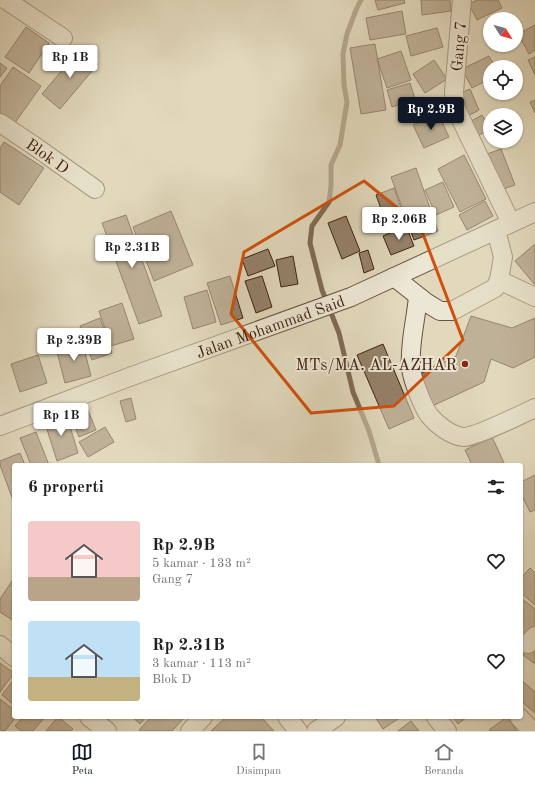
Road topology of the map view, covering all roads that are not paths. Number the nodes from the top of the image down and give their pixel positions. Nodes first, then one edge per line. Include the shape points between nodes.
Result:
1 (6, 0) edge
2 (462, 0) edge
3 (63, 38) dead end
4 (0, 123) edge
5 (95, 190) dead end
6 (535, 212) edge
7 (504, 227) junction
8 (394, 277) junction
9 (499, 280) junction
10 (418, 297) junction
11 (535, 297) edge
12 (535, 408) edge
13 (0, 426) edge
14 (92, 719) edge
15 (201, 719) edge
16 (289, 719) edge
17 (333, 719) edge
18 (438, 719) edge
19 (521, 719) edge
20 (107, 731) edge
21 (190, 731) edge
22 (298, 731) edge
23 (316, 731) edge
24 (447, 731) edge
25 (532, 731) edge

1 - 3 street
2 - 7 street, Gang 7 via 454,92 455,108
4 - 5 street, Blok D
6 - 7 street, Jalan Mohammad Said
7 - 8 street, Jalan Mohammad Said
7 - 9 street, Gang 7
8 - 10 street
8 - 13 street, Jalan Mohammad Said via 319,310
9 - 10 street via 495,288 452,311 440,311
9 - 11 street
10 - 12 street via 411,367 415,385 428,414 440,426 453,434 465,437
14 - 20 street
15 - 21 street
16 - 22 street
17 - 23 street
18 - 24 street
19 - 25 street

